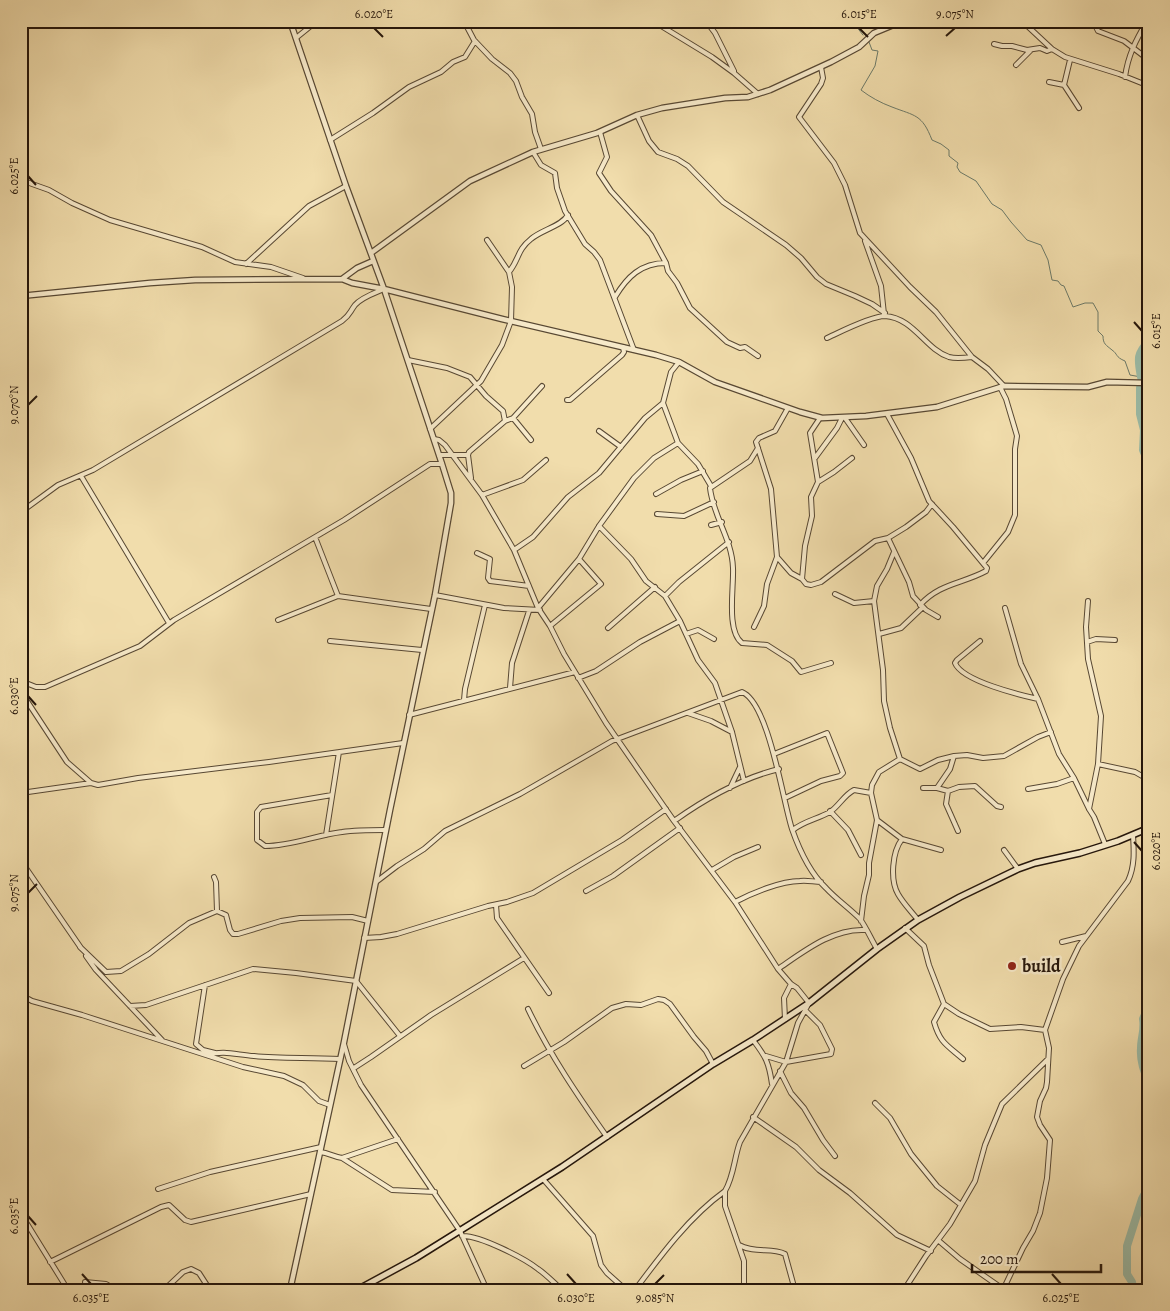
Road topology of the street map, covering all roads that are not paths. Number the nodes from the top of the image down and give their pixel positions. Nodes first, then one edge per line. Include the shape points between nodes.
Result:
1 (290, 21) edge
2 (317, 21) edge
3 (464, 21) edge
4 (653, 21) edge
5 (706, 21) edge
6 (902, 21) edge
7 (1022, 21) edge
8 (1093, 21) edge
9 (1147, 21) edge
10 (296, 38) junction
11 (475, 41) junction
12 (994, 44) dead end
13 (1052, 48) junction
14 (1131, 48) junction
15 (1031, 50) junction
16 (1070, 60) junction
17 (1149, 60) edge
18 (1016, 65) dead end
19 (821, 67) junction
20 (734, 73) junction
21 (1125, 77) junction
22 (1049, 82) dead end
23 (1064, 85) junction
24 (1149, 86) edge
25 (758, 94) junction
26 (1079, 108) dead end
27 (637, 115) junction
28 (600, 132) junction
29 (330, 140) junction
30 (541, 149) junction
31 (533, 152) junction
32 (21, 180) edge
33 (346, 186) junction
34 (568, 215) junction
35 (865, 239) junction
36 (487, 240) dead end
37 (371, 253) junction
38 (373, 261) junction
39 (246, 264) junction
40 (666, 264) junction
41 (509, 272) junction
42 (303, 278) junction
43 (342, 279) junction
44 (384, 289) junction
45 (21, 296) edge
46 (615, 297) junction
47 (884, 315) junction
48 (512, 321) junction
49 (827, 338) dead end
50 (623, 347) junction
51 (634, 350) junction
52 (758, 356) dead end
53 (972, 357) junction
54 (408, 360) junction
55 (679, 362) junction
56 (1149, 383) edge
57 (477, 385) junction
58 (542, 386) dead end
59 (1002, 386) junction
60 (567, 400) dead end
61 (663, 403) junction
62 (788, 408) junction
63 (887, 414) junction
64 (513, 418) junction
65 (820, 418) junction
66 (843, 418) junction
67 (505, 420) junction
68 (430, 429) junction
69 (599, 431) dead end
70 (434, 439) junction
71 (531, 440) dead end
72 (678, 443) junction
73 (864, 445) dead end
74 (621, 447) junction
75 (758, 448) junction
76 (439, 455) junction
77 (453, 455) junction
78 (468, 455) junction
79 (815, 458) junction
80 (852, 458) dead end
81 (546, 460) dead end
82 (442, 464) junction
83 (703, 472) junction
84 (81, 476) junction
85 (471, 478) junction
86 (818, 482) junction
87 (711, 486) junction
88 (656, 494) dead end
89 (482, 495) junction
90 (714, 502) junction
91 (932, 504) junction
92 (21, 512) edge
93 (657, 514) dead end
94 (722, 522) junction
95 (710, 525) dead end
96 (599, 526) junction
97 (314, 536) junction
98 (888, 538) junction
99 (729, 542) junction
100 (514, 550) junction
101 (894, 552) junction
102 (477, 553) dead end
103 (777, 558) junction
104 (579, 559) junction
105 (983, 563) junction
106 (802, 579) junction
107 (530, 586) junction
108 (655, 587) junction
109 (835, 594) dead end
110 (435, 595) junction
111 (338, 596) junction
112 (665, 596) junction
113 (874, 601) junction
114 (1088, 601) dead end
115 (485, 605) junction
116 (922, 606) junction
117 (431, 608) junction
118 (1004, 608) dead end
119 (539, 609) junction
120 (530, 611) junction
121 (938, 617) dead end
122 (278, 620) dead end
123 (680, 622) junction
124 (169, 623) junction
125 (550, 626) junction
126 (754, 627) dead end
127 (608, 628) dead end
128 (686, 634) junction
129 (879, 634) junction
130 (714, 639) dead end
131 (1114, 640) dead end
132 (330, 641) dead end
133 (980, 641) dead end
134 (1087, 642) junction
135 (422, 650) junction
136 (831, 663) dead end
137 (576, 672) junction
138 (578, 678) junction
139 (21, 681) edge
140 (510, 688) junction
141 (21, 692) edge
142 (1038, 699) junction
143 (464, 700) junction
144 (720, 700) junction
145 (688, 713) junction
146 (409, 715) junction
147 (732, 732) junction
148 (1051, 732) junction
149 (617, 738) junction
150 (404, 743) junction
151 (339, 752) junction
152 (774, 754) junction
153 (954, 756) junction
154 (900, 759) junction
155 (1098, 764) junction
156 (740, 767) junction
157 (779, 769) junction
158 (1074, 778) junction
159 (1149, 780) edge
160 (744, 781) junction
161 (91, 783) junction
162 (729, 788) junction
163 (923, 788) dead end
164 (937, 788) junction
165 (1028, 789) dead end
166 (948, 792) junction
167 (21, 793) edge
168 (871, 793) junction
169 (332, 795) junction
170 (785, 798) junction
171 (1001, 807) dead end
172 (666, 809) junction
173 (1089, 810) junction
174 (830, 811) junction
175 (877, 820) junction
176 (674, 821) junction
177 (680, 828) junction
178 (1149, 828) edge
179 (386, 830) junction
180 (793, 830) junction
181 (958, 831) dead end
182 (326, 835) junction
183 (1133, 835) junction
184 (902, 839) junction
185 (1105, 844) junction
186 (758, 847) dead end
187 (941, 850) dead end
188 (1004, 850) dead end
189 (861, 855) dead end
190 (21, 862) edge
191 (1018, 868) junction
192 (712, 870) junction
193 (214, 877) dead end
194 (376, 882) junction
195 (821, 882) junction
196 (586, 891) dead end
197 (735, 902) junction
198 (496, 905) junction
199 (217, 911) junction
200 (918, 920) junction
201 (368, 921) junction
202 (861, 921) junction
203 (905, 928) junction
204 (865, 930) junction
205 (1086, 936) junction
206 (364, 938) junction
207 (1062, 942) dead end
208 (80, 947) junction
209 (877, 948) junction
210 (524, 958) junction
211 (778, 969) junction
212 (356, 981) junction
213 (791, 984) junction
214 (205, 985) junction
215 (549, 993) dead end
216 (21, 995) edge
217 (808, 1003) junction
218 (944, 1004) junction
219 (130, 1006) junction
220 (528, 1009) dead end
221 (805, 1010) junction
222 (785, 1019) junction
223 (1045, 1030) junction
224 (400, 1036) junction
225 (753, 1040) junction
226 (163, 1041) junction
227 (344, 1042) junction
228 (549, 1051) junction
229 (215, 1053) junction
230 (208, 1055) junction
231 (766, 1056) junction
232 (340, 1059) junction
233 (963, 1059) dead end
234 (1048, 1059) junction
235 (786, 1062) junction
236 (713, 1064) junction
237 (524, 1066) dead end
238 (354, 1068) junction
239 (780, 1071) junction
240 (772, 1084) junction
241 (875, 1103) dead end
242 (330, 1105) junction
243 (753, 1118) junction
244 (26, 1137) dead end
245 (607, 1137) junction
246 (398, 1139) junction
247 (21, 1140) edge
248 (321, 1150) junction
249 (835, 1156) dead end
250 (342, 1158) junction
251 (543, 1179) junction
252 (158, 1189) dead end
253 (725, 1191) junction
254 (434, 1192) junction
255 (311, 1194) junction
256 (962, 1205) junction
257 (21, 1214) edge
258 (461, 1234) junction
259 (939, 1241) junction
260 (739, 1245) junction
261 (930, 1251) junction
262 (50, 1262) junction
263 (85, 1282) dead end
264 (793, 1283) dead end
265 (1003, 1289) edge
266 (68, 1290) edge
267 (116, 1290) edge
268 (164, 1290) edge
269 (210, 1290) edge
270 (290, 1290) edge
271 (357, 1290) edge
272 (487, 1290) edge
273 (562, 1290) edge
274 (626, 1290) edge
275 (635, 1290) edge
276 (744, 1290) edge
277 (904, 1290) edge

1 - 10 street
2 - 10 street
3 - 11 street
4 - 20 street
5 - 20 street
6 - 19 street via 874,34 859,47
7 - 13 street
8 - 14 street via 1103,34
9 - 14 street
10 - 29 street
11 - 29 street via 465,57 409,87
11 - 30 street via 516,81 532,114
12 - 15 street
13 - 15 street
13 - 16 street
14 - 17 street
14 - 21 street
15 - 18 street
16 - 21 street
16 - 23 street
19 - 25 street
19 - 35 street via 821,84 799,117 834,163 858,229
20 - 25 street
21 - 24 street
22 - 23 street
23 - 26 street
25 - 27 street
27 - 28 street
27 - 47 street via 649,142 658,152 688,166 723,202 786,245 826,284 872,304
28 - 30 street
28 - 40 street via 606,157 599,174 611,192 651,235
29 - 33 street
30 - 31 street
31 - 34 street via 541,165 555,173 557,188
31 - 37 street via 470,181
32 - 39 street via 110,220 202,247
33 - 37 street
33 - 39 street via 309,206
34 - 41 street via 524,244
34 - 46 street via 585,244 600,260
35 - 47 street via 881,286
35 - 53 street via 936,312
36 - 41 street
37 - 38 street
38 - 43 street
38 - 44 street
39 - 42 street via 271,267
40 - 46 street via 649,265 635,271
40 - 52 street via 690,308 727,342 745,347
41 - 48 street
42 - 43 street
42 - 45 street via 195,280
43 - 44 street via 352,284
44 - 48 street
44 - 54 street
44 - 84 street via 364,298 342,321 272,365
46 - 51 street
47 - 49 street
47 - 53 street via 908,325 940,353
48 - 50 street
48 - 57 street via 490,368
50 - 51 street
50 - 60 street via 622,355
51 - 55 street
53 - 59 street
54 - 57 street via 453,369
54 - 68 street
55 - 61 street via 668,379
55 - 62 street via 715,382
56 - 59 street via 1107,382 1088,387
57 - 67 street via 490,401 504,411
57 - 68 street
58 - 64 street
59 - 63 street via 937,407
59 - 105 street via 1017,436 1015,515 1008,532
61 - 72 street
61 - 74 street via 645,418
62 - 65 street
62 - 75 street via 776,431 757,440
63 - 66 street
63 - 91 street
64 - 67 street
64 - 71 street
65 - 66 street
65 - 79 street via 810,433
66 - 73 street
66 - 79 street
67 - 78 street
68 - 70 street
69 - 74 street
70 - 76 street
70 - 77 street via 443,443
72 - 83 street
72 - 96 street via 654,458 634,478
74 - 100 street via 599,474 568,497 533,537
75 - 87 street via 750,461
75 - 103 street via 771,489
76 - 77 street
76 - 82 street
77 - 78 street
77 - 85 street
78 - 85 street
79 - 86 street
80 - 86 street
81 - 89 street via 523,480
82 - 97 street via 430,464
82 - 110 street via 451,503
83 - 87 street
83 - 88 street
84 - 92 street via 58,485
84 - 124 street
85 - 89 street
86 - 106 street via 811,497 812,516
87 - 90 street
89 - 100 street
90 - 93 street via 684,516
90 - 94 street
91 - 98 street via 917,519
91 - 105 street
94 - 95 street
94 - 99 street
96 - 104 street
96 - 108 street via 631,559 646,581
97 - 111 street
97 - 124 street
98 - 101 street
98 - 106 street via 875,541 821,582 811,585
99 - 112 street
99 - 136 street via 733,566 732,614 738,640 767,645 792,661 801,672
100 - 107 street
101 - 113 street via 877,586
101 - 116 street via 909,582 912,596
102 - 107 street via 490,559 490,581
103 - 106 street
103 - 126 street via 767,584 764,606
104 - 119 street
104 - 125 street via 601,584
105 - 116 street via 986,571 933,593
107 - 119 street
108 - 112 street
108 - 127 street
109 - 113 street via 854,604
110 - 115 street
110 - 117 street
111 - 117 street
111 - 122 street
112 - 123 street
113 - 129 street
114 - 134 street
115 - 120 street
115 - 143 street
116 - 121 street
116 - 129 street via 901,628
117 - 135 street
118 - 142 street via 1021,664
119 - 120 street
119 - 125 street
120 - 140 street via 512,663
123 - 128 street
123 - 138 street
124 - 139 street via 140,646 45,687
125 - 137 street
128 - 130 street via 698,630
128 - 144 street via 698,660 715,683
129 - 154 street via 885,709
131 - 134 street
132 - 135 street
133 - 142 street via 956,661 957,666 1002,690
134 - 155 street via 1101,716
135 - 146 street
137 - 138 street
137 - 140 street
138 - 149 street
140 - 143 street
141 - 161 street via 67,762
142 - 148 street
143 - 146 street
144 - 145 street
144 - 147 street
144 - 152 street via 742,692 748,695
145 - 147 street
145 - 149 street
146 - 150 street
147 - 156 street
148 - 153 street via 1004,756
148 - 158 street via 1063,762
149 - 172 street
149 - 194 street via 507,802 445,831
150 - 151 street
150 - 179 street
151 - 161 street via 98,785
151 - 169 street
152 - 157 street
152 - 170 street via 826,734 842,772 840,776
153 - 154 street via 920,769
153 - 164 street via 950,769
154 - 168 street via 876,776
155 - 159 street via 1136,772
155 - 173 street
156 - 160 street
156 - 162 street
157 - 160 street
157 - 170 street
158 - 165 street
158 - 173 street
160 - 162 street
161 - 167 street
162 - 176 street
163 - 164 street
164 - 166 street
166 - 171 street via 975,786
166 - 181 street via 946,804
168 - 174 street via 854,790
168 - 175 street
169 - 182 street
169 - 182 street via 261,807 257,812 257,840 265,846
170 - 180 street
172 - 176 street
172 - 198 street via 622,840 536,891
173 - 185 street
174 - 180 street
174 - 189 street via 848,830
175 - 184 street
175 - 202 street
176 - 177 street
177 - 192 street
177 - 196 street
178 - 183 main road
179 - 182 street
179 - 194 street
180 - 195 street via 811,870
183 - 185 main road
183 - 205 street via 1132,873
184 - 187 street
184 - 200 street via 894,861 894,884 898,895
185 - 191 main road
186 - 192 street
188 - 191 street
190 - 208 street
191 - 200 main road
192 - 197 street
193 - 199 street
194 - 201 street
195 - 197 street via 794,881 760,890
195 - 202 street
197 - 211 street
198 - 206 street via 398,934
198 - 210 street via 497,918
199 - 201 street via 226,915 233,934 300,918 352,917
199 - 208 street via 189,923 121,971 106,972
200 - 203 main road
201 - 206 street
202 - 204 street
203 - 209 main road
203 - 218 street via 924,946
204 - 209 street
204 - 211 street via 832,937
205 - 207 street
205 - 223 street via 1063,978
206 - 212 street
208 - 219 street via 96,970
209 - 217 main road
210 - 215 street
210 - 224 street
211 - 213 street
212 - 214 street via 253,969
212 - 224 street
212 - 227 street
213 - 217 street
213 - 222 street via 784,998
214 - 219 street via 146,1005
214 - 229 street via 196,1044
216 - 226 street
217 - 221 street
217 - 222 main road
218 - 223 street via 990,1028
218 - 233 street via 934,1022 940,1040
219 - 226 street
220 - 228 street
221 - 235 street
221 - 235 street via 820,1025 832,1052
222 - 225 main road
223 - 234 street
224 - 238 street
225 - 231 street
225 - 236 main road
226 - 230 street
227 - 232 street
227 - 238 street
228 - 236 street via 612,1008 626,1004 641,1005 658,999 670,1004
228 - 237 street
228 - 245 street
229 - 230 street
229 - 232 street
230 - 242 street via 294,1080 319,1101
231 - 235 street
231 - 240 street
232 - 242 street
234 - 256 street via 1002,1104 975,1181
234 - 265 street via 1046,1088 1037,1117 1050,1140 1043,1200 1034,1231
235 - 239 street
236 - 245 main road
238 - 246 street via 361,1085
239 - 240 street
239 - 249 street via 791,1093
240 - 243 street
241 - 256 street via 890,1118 911,1154 937,1186
242 - 248 street
243 - 253 street via 740,1142 733,1174
243 - 261 street via 796,1146 819,1170 897,1235
244 - 247 street
245 - 251 main road
246 - 250 street
246 - 254 street
248 - 250 street
248 - 252 street via 210,1172
248 - 255 street
250 - 254 street via 392,1190
251 - 258 main road
251 - 274 street via 592,1236 601,1265
253 - 260 street via 725,1206
253 - 275 street via 669,1244
254 - 258 street
255 - 262 street via 191,1222 184,1220 169,1205 161,1207
255 - 270 street
256 - 259 street
257 - 262 street
258 - 271 main road
258 - 272 street
258 - 273 street via 504,1250 540,1270
259 - 261 street
259 - 265 street
260 - 264 street via 752,1251 783,1253
260 - 276 street via 744,1261
261 - 277 street
262 - 266 street
263 - 267 street via 106,1284
268 - 269 street via 183,1272 191,1269 200,1273

